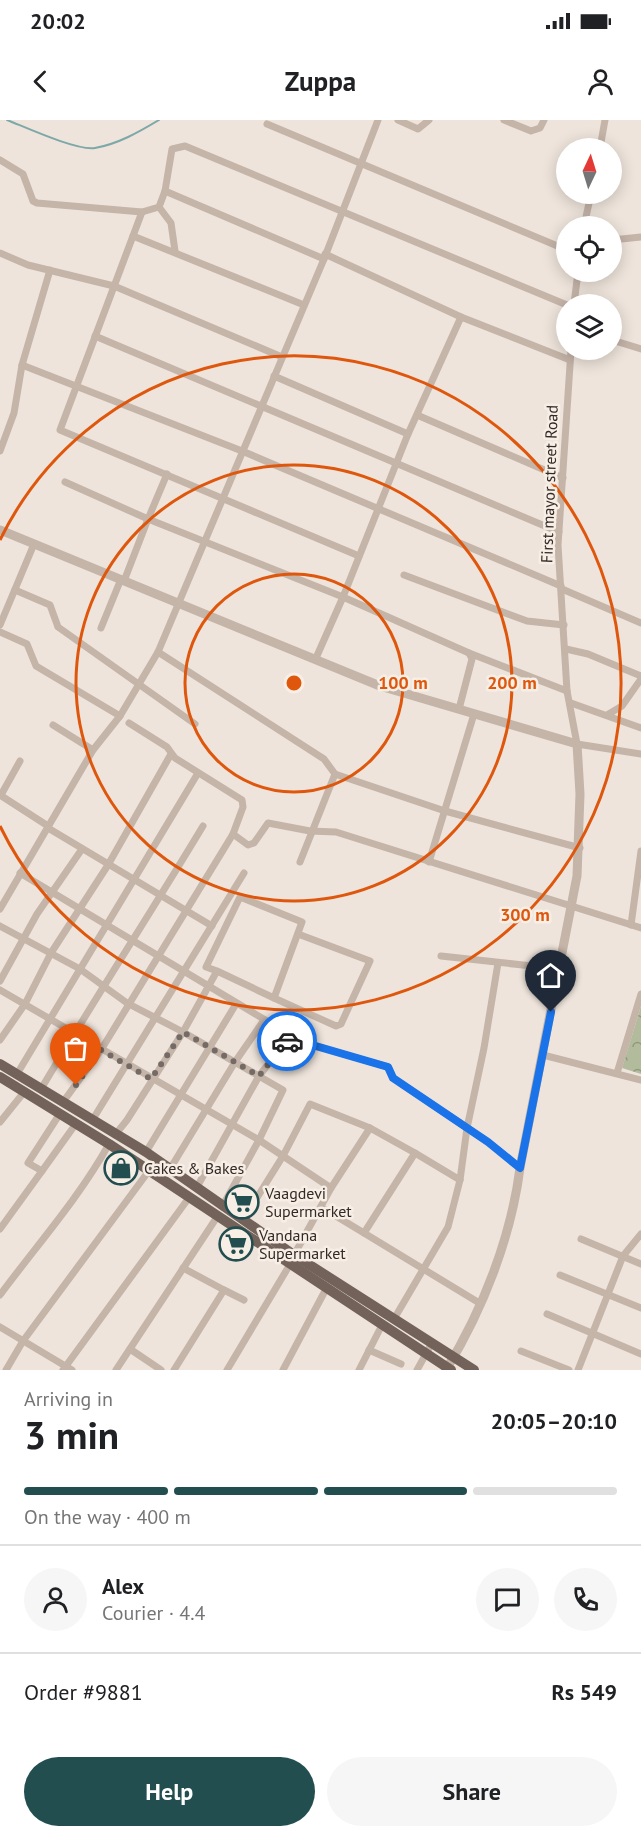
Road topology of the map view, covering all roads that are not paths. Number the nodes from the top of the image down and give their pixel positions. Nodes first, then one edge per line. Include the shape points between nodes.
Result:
1 (378, 120) edge
2 (398, 120) edge
3 (429, 120) edge
4 (504, 120) edge
5 (544, 120) edge
6 (605, 120) edge
7 (267, 124) dead end
8 (602, 138) edge
9 (0, 160) edge
10 (360, 164) junction
11 (165, 191) junction
12 (159, 207) junction
13 (343, 210) junction
14 (142, 212) junction
15 (133, 236) junction
16 (641, 237) edge
17 (622, 239) edge
18 (556, 245) edge
19 (174, 251) junction
20 (0, 253) edge
21 (324, 256) junction
22 (50, 270) junction
23 (114, 286) junction
24 (556, 300) edge
25 (304, 305) junction
26 (461, 317) junction
27 (95, 336) junction
28 (622, 343) edge
29 (641, 349) edge
30 (556, 354) edge
31 (282, 357) junction
32 (570, 360) edge
33 (22, 365) junction
34 (274, 376) junction
35 (77, 385) junction
36 (261, 407) junction
37 (417, 415) junction
38 (408, 434) junction
39 (0, 451) edge
40 (242, 451) junction
41 (397, 462) junction
42 (167, 474) junction
43 (563, 478) junction
44 (65, 482) dead end
45 (223, 498) junction
46 (378, 508) junction
47 (148, 519) junction
48 (0, 530) edge
49 (559, 532) junction
50 (204, 541) junction
51 (34, 544) junction
52 (359, 556) junction
53 (404, 576) dead end
54 (122, 580) junction
55 (561, 588) junction
56 (15, 590) junction
57 (343, 597) junction
58 (178, 603) junction
59 (641, 623) edge
60 (0, 625) edge
61 (564, 626) junction
62 (101, 628) dead end
63 (0, 632) edge
64 (566, 649) junction
65 (158, 652) junction
66 (469, 653) junction
67 (316, 658) junction
68 (641, 677) edge
69 (137, 684) junction
70 (567, 691) junction
71 (571, 703) junction
72 (459, 709) junction
73 (474, 714) junction
74 (607, 715) junction
75 (120, 716) junction
76 (129, 723) dead end
77 (195, 724) dead end
78 (52, 725) dead end
79 (641, 728) edge
80 (577, 744) junction
81 (93, 750) junction
82 (171, 754) junction
83 (641, 754) edge
84 (20, 761) dead end
85 (198, 773) junction
86 (335, 774) junction
87 (0, 795) edge
88 (445, 811) junction
89 (203, 826) dead end
90 (48, 827) junction
91 (310, 831) junction
92 (233, 834) junction
93 (580, 848) junction
94 (82, 849) junction
95 (641, 851) edge
96 (300, 862) dead end
97 (429, 862) junction
98 (108, 865) junction
99 (20, 873) junction
100 (244, 873) dead end
101 (135, 879) junction
102 (52, 891) junction
103 (160, 896) junction
104 (573, 904) junction
105 (81, 908) junction
106 (0, 909) edge
107 (186, 911) junction
108 (108, 924) junction
109 (631, 924) junction
110 (0, 926) edge
111 (212, 926) junction
112 (641, 928) edge
113 (298, 934) junction
114 (23, 937) junction
115 (131, 939) junction
116 (51, 953) junction
117 (157, 954) junction
118 (441, 956) dead end
119 (498, 963) junction
120 (532, 966) dead end
121 (81, 969) junction
122 (218, 971) junction
123 (183, 973) junction
124 (0, 981) edge
125 (105, 988) junction
126 (208, 988) junction
127 (0, 990) edge
128 (641, 994) edge
129 (274, 998) junction
130 (128, 1003) junction
131 (25, 1004) junction
132 (236, 1004) junction
133 (155, 1018) junction
134 (50, 1019) junction
135 (264, 1020) junction
136 (183, 1032) junction
137 (74, 1034) junction
138 (290, 1036) junction
139 (0, 1041) edge
140 (211, 1048) junction
141 (101, 1050) junction
142 (543, 1055) junction
143 (235, 1062) junction
144 (0, 1064) edge
145 (128, 1065) junction
146 (617, 1073) junction
147 (17, 1074) junction
148 (259, 1076) junction
149 (0, 1077) edge
150 (151, 1079) junction
151 (641, 1080) edge
152 (31, 1083) junction
153 (41, 1089) junction
154 (24, 1093) junction
155 (180, 1097) junction
156 (63, 1102) junction
157 (206, 1111) junction
158 (59, 1115) junction
159 (93, 1119) junction
160 (0, 1122) edge
161 (75, 1125) junction
162 (231, 1126) junction
163 (370, 1128) junction
164 (467, 1128) junction
165 (112, 1140) junction
166 (259, 1140) junction
167 (146, 1152) junction
168 (415, 1153) junction
169 (283, 1156) junction
170 (520, 1168) junction
171 (170, 1169) junction
172 (42, 1171) junction
173 (148, 1172) junction
174 (460, 1180) junction
175 (197, 1187) junction
176 (331, 1188) junction
177 (188, 1199) junction
178 (223, 1206) junction
179 (321, 1207) junction
180 (215, 1216) junction
181 (243, 1220) junction
182 (0, 1229) edge
183 (364, 1233) junction
184 (641, 1234) edge
185 (581, 1239) dead end
186 (294, 1255) junction
187 (623, 1256) junction
188 (641, 1264) edge
189 (289, 1266) junction
190 (183, 1268) junction
191 (423, 1269) junction
192 (560, 1275) dead end
193 (326, 1289) junction
194 (224, 1290) junction
195 (608, 1294) junction
196 (0, 1295) edge
197 (244, 1299) dead end
198 (481, 1304) junction
199 (641, 1308) edge
200 (547, 1314) dead end
201 (394, 1319) junction
202 (382, 1325) junction
203 (1, 1330) edge
204 (592, 1334) junction
205 (23, 1341) junction
206 (130, 1348) junction
207 (429, 1348) junction
208 (369, 1350) junction
209 (521, 1351) dead end
210 (641, 1354) edge
211 (454, 1357) junction
212 (400, 1364) dead end
213 (67, 1369) edge
214 (448, 1369) edge
215 (6, 1370) edge
216 (116, 1370) edge
217 (161, 1370) edge
218 (174, 1370) edge
219 (227, 1370) edge
220 (283, 1370) edge
221 (359, 1370) edge
222 (417, 1370) edge
223 (474, 1370) edge
224 (569, 1370) edge
225 (578, 1370) edge

1 - 10 street
2 - 3 street via 416,129
4 - 5 street via 531,130 540,128
6 - 8 street
7 - 10 street
9 - 14 street via 23,174 37,203
10 - 13 street
10 - 18 street
11 - 12 street
11 - 13 street via 172,149 185,146
11 - 21 street
12 - 14 street
12 - 19 street via 171,223
13 - 21 street
13 - 24 street
14 - 15 street
15 - 19 street
15 - 23 street
16 - 17 street
19 - 25 street
20 - 22 street
21 - 25 street
21 - 26 street
22 - 23 street
22 - 33 street
23 - 27 street
23 - 31 street
25 - 31 street
26 - 30 street
26 - 37 street
27 - 35 street
27 - 36 street
28 - 29 street
31 - 34 street
32 - 43 street, First mayor street Road
33 - 35 street
33 - 39 street via 14,412
34 - 36 street
34 - 38 street
35 - 40 street
35 - 42 street via 60,430
36 - 40 street
36 - 41 street
37 - 38 street
37 - 43 street
38 - 41 street
40 - 45 street
40 - 46 street
41 - 46 street
41 - 49 street
42 - 45 street
42 - 47 street
43 - 49 street, First mayor street Road
44 - 47 street
45 - 50 street
45 - 52 street
46 - 52 street
46 - 55 street
47 - 50 street
47 - 54 street
48 - 51 street
49 - 55 street, First mayor street Road
50 - 57 street
50 - 58 street
51 - 54 street
51 - 56 street
52 - 57 street
53 - 61 street via 527,621
54 - 58 street
54 - 62 street
55 - 59 street
55 - 61 street, First mayor street Road
56 - 60 street
56 - 69 street via 50,605 58,627
57 - 66 street
57 - 67 street
58 - 65 street
58 - 67 street
61 - 64 street, First mayor street Road
63 - 75 street via 27,644 36,666
64 - 68 street via 588,654
64 - 70 street, First mayor street Road
65 - 69 street
65 - 86 street via 317,754
66 - 70 street
66 - 72 street via 472,659
67 - 72 street via 380,686
68 - 74 street via 622,706
69 - 75 street
69 - 77 street
70 - 71 street, First mayor street Road
71 - 74 street
71 - 80 street, First mayor street Road
72 - 73 street
73 - 80 street
73 - 88 street
74 - 79 street
75 - 81 street
76 - 82 street via 167,747
78 - 81 street
80 - 83 street
80 - 93 street, First mayor street Road
81 - 90 street
82 - 85 street
82 - 98 street
84 - 87 street
85 - 92 street via 242,800
85 - 101 street
86 - 88 street
86 - 91 street
87 - 90 street
88 - 93 street
88 - 97 street
89 - 103 street
90 - 94 street
90 - 99 street
91 - 92 street via 268,824 254,843 248,844
91 - 96 street
91 - 97 street via 336,832
92 - 107 street
93 - 104 street, First mayor street Road
94 - 98 street
94 - 102 street
95 - 109 street
97 - 104 street
98 - 101 street
98 - 105 street
99 - 102 street
99 - 106 street
100 - 111 street
101 - 103 street
101 - 108 street
102 - 105 street
102 - 114 street
103 - 107 street
103 - 115 street
104 - 109 street
104 - 142 street, First mayor street Road
105 - 108 street
105 - 116 street
107 - 111 street
107 - 117 street
108 - 115 street
108 - 121 street
109 - 112 street
110 - 114 street
111 - 123 street
113 - 122 street via 302,922 240,897 206,967
113 - 129 street
113 - 129 street via 370,961 341,1024 336,1026
114 - 116 street
114 - 124 street
115 - 117 street
115 - 125 street
116 - 121 street
116 - 131 street
117 - 123 street
117 - 130 street
118 - 119 street
119 - 120 street
119 - 164 street
121 - 125 street
121 - 134 street
122 - 126 street
122 - 129 street
123 - 126 street
123 - 133 street
125 - 130 street
125 - 137 street
126 - 132 street
126 - 136 street
127 - 131 street
128 - 146 street
130 - 133 street
130 - 141 street
131 - 134 street
131 - 139 street
132 - 135 street
132 - 140 street
133 - 136 street
133 - 145 street
134 - 137 street
134 - 147 street
135 - 138 street
135 - 143 street
136 - 140 street
136 - 150 street
137 - 141 street
137 - 153 street
138 - 148 street
138 - 164 street via 388,1067 393,1078
140 - 143 street
140 - 155 street
141 - 145 street
141 - 156 street
142 - 146 street
142 - 170 street, First mayor street Road
143 - 148 street
143 - 157 street
144 - 147 main road
145 - 150 street
145 - 159 street
146 - 151 street
147 - 152 main road
148 - 162 street
148 - 166 street via 283,1091
149 - 154 main road
150 - 155 street
150 - 165 street
152 - 153 main road
152 - 154 street
153 - 156 main road
154 - 158 main road
154 - 160 street
155 - 157 street
155 - 167 street
156 - 159 main road
157 - 162 street
157 - 171 street
158 - 161 main road
158 - 172 street via 28,1163
159 - 165 main road
161 - 165 main road
161 - 172 street
162 - 166 street
162 - 175 street
163 - 168 street
163 - 169 street via 310,1104
163 - 176 street
164 - 170 street
164 - 174 street
165 - 167 main road
165 - 173 main road
165 - 196 street via 89,1180
166 - 169 street
166 - 178 street
167 - 171 main road
168 - 174 street
168 - 183 street
169 - 176 street
169 - 181 street
170 - 198 street, First mayor street Road via 515,1208
171 - 175 main road
172 - 182 street
173 - 177 main road
173 - 205 street
174 - 191 street via 447,1227
175 - 178 main road
176 - 179 street
177 - 180 main road
177 - 213 street
178 - 180 street
178 - 181 main road
179 - 183 street
179 - 186 street
180 - 189 main road
180 - 190 street
181 - 186 main road
183 - 191 street
184 - 187 street
185 - 187 street
186 - 201 main road
187 - 188 street
187 - 195 street
189 - 193 main road
189 - 219 street
190 - 194 street
190 - 206 street
191 - 198 street
191 - 201 street
192 - 195 street
193 - 202 main road
193 - 220 street
194 - 197 street
194 - 218 street
195 - 199 street
195 - 204 street
198 - 211 street, First mayor street Road
200 - 204 street
201 - 207 main road
202 - 207 main road
202 - 208 street
203 - 205 street
204 - 210 street
204 - 225 street
205 - 213 street
205 - 215 street
206 - 216 street
206 - 217 street
207 - 211 main road
207 - 214 main road
207 - 222 street
208 - 212 street
208 - 221 street
209 - 224 street
211 - 214 street, First mayor street Road
211 - 223 main road

